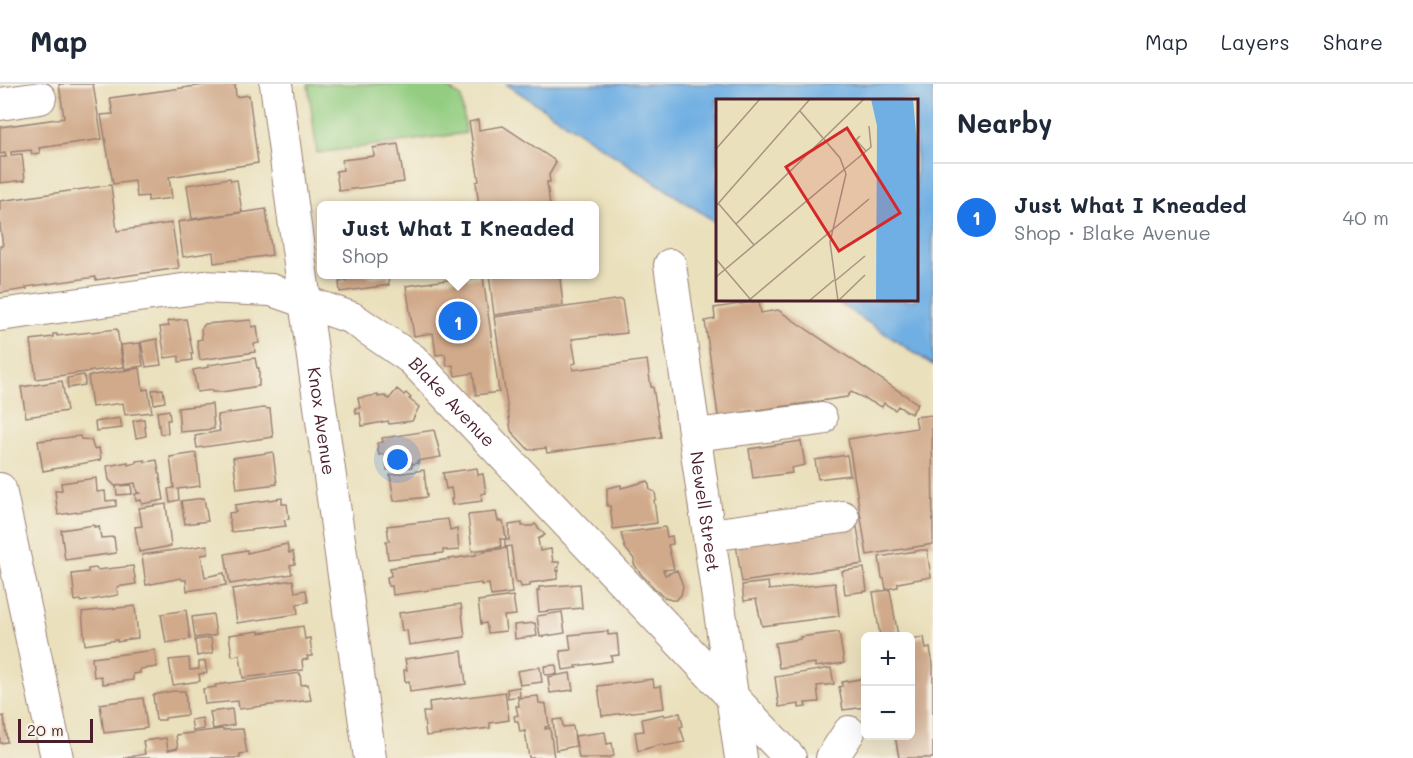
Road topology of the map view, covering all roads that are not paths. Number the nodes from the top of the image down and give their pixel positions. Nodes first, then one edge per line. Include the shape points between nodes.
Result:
1 (276, 84) edge
2 (40, 98) dead end
3 (0, 105) edge
4 (670, 265) dead end
5 (305, 301) junction
6 (0, 315) edge
7 (821, 419) dead end
8 (695, 435) junction
9 (0, 489) edge
10 (843, 517) dead end
11 (710, 535) junction
12 (733, 699) junction
13 (849, 732) dead end
14 (57, 758) edge
15 (370, 758) edge
16 (741, 758) edge
17 (790, 758) edge
18 (832, 758) edge

1 - 5 street, Knox Avenue
2 - 3 street
4 - 8 street, Newell Street
5 - 6 street, Blake Avenue via 271,290 204,287
5 - 12 street, Blake Avenue via 352,318 412,359
5 - 15 street, Knox Avenue
7 - 8 street
8 - 11 street, Newell Street
9 - 14 street
10 - 11 street
11 - 12 street, Newell Street
12 - 16 street, Newell Street
12 - 17 street, Blake Avenue
13 - 18 street

